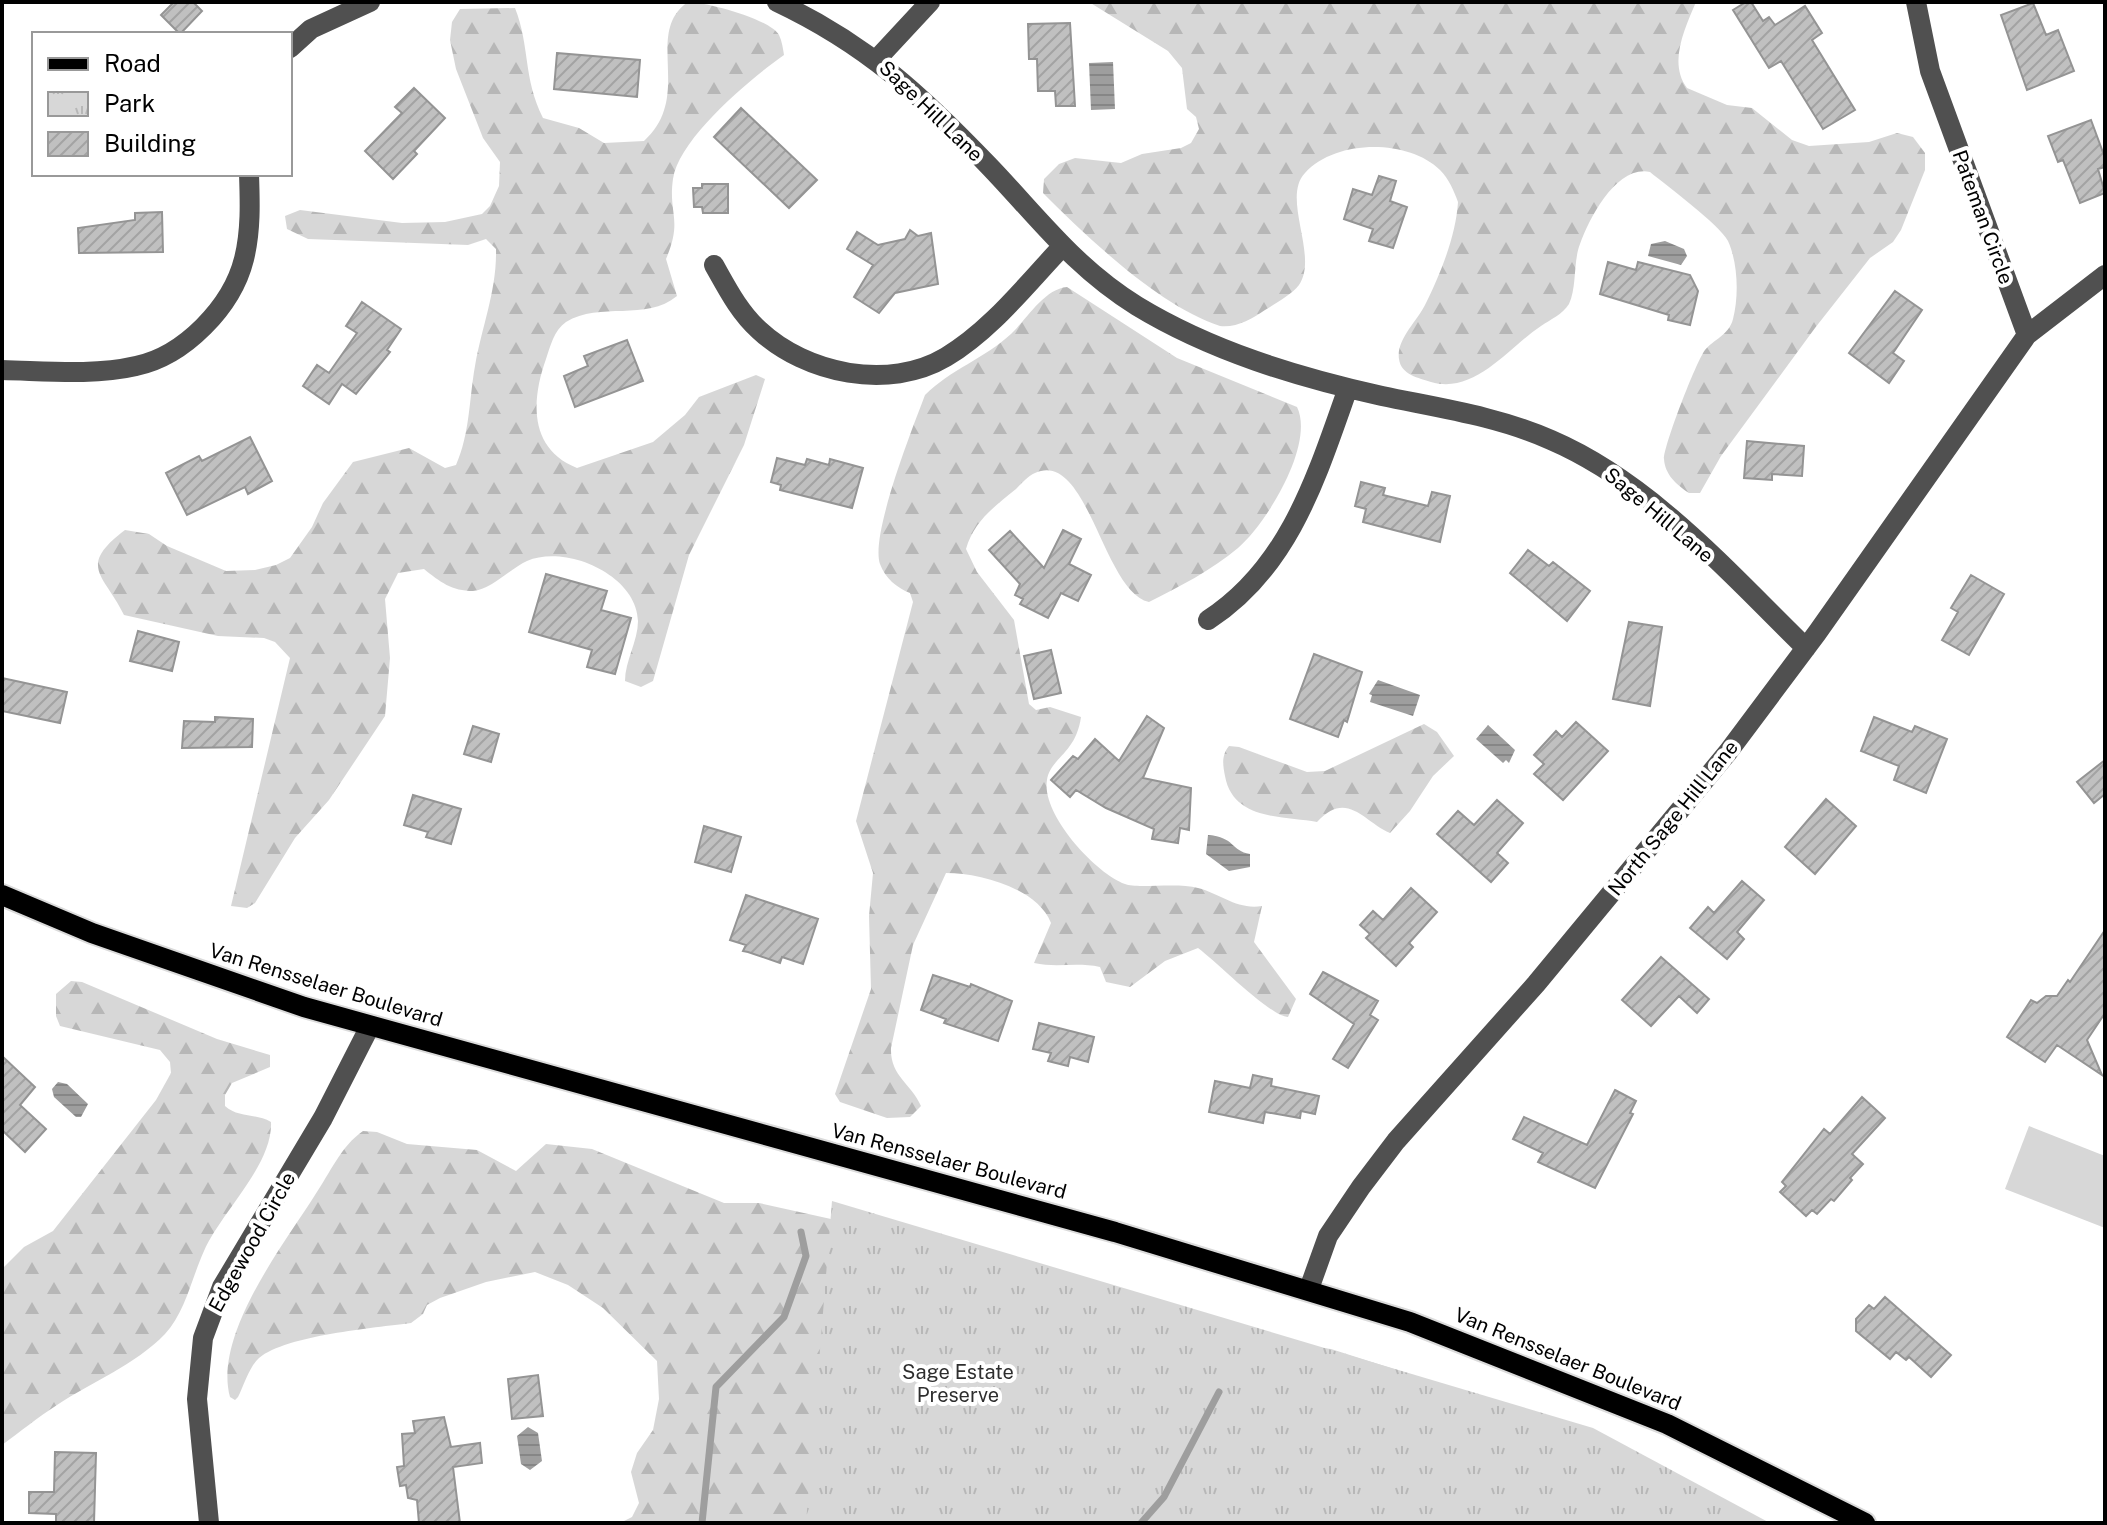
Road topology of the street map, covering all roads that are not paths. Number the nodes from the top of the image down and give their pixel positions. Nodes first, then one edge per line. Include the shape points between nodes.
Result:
1 (370, 2) edge
2 (777, 2) edge
3 (930, 2) edge
4 (1916, 2) edge
5 (292, 46) edge
6 (877, 59) junction
7 (249, 176) edge
8 (1061, 248) junction
9 (714, 265) dead end
10 (2105, 275) edge
11 (2027, 335) junction
12 (2, 370) edge
13 (1348, 388) junction
14 (1208, 620) dead end
15 (1806, 648) junction
16 (2, 895) edge
17 (370, 1026) junction
18 (1309, 1289) junction
19 (209, 1523) edge
20 (1865, 1523) edge

1 - 5 street via 311,29
2 - 6 street, Sage Hill Lane
3 - 6 street
4 - 11 street, Pateman Circle via 1930,71
6 - 8 street, Sage Hill Lane via 989,166
7 - 12 street via 248,234 241,268 220,306 184,342 153,362 121,369
8 - 9 street via 964,345 901,376 850,373 782,348 747,318
8 - 13 street, Sage Hill Lane via 1098,280 1178,329
10 - 11 street
11 - 15 street, North Sage Hill Lane
13 - 14 street via 1291,530 1253,582
13 - 15 street, Sage Hill Lane via 1509,425 1581,454 1661,511
15 - 18 street, North Sage Hill Lane via 1728,752 1536,984 1396,1141 1333,1228
16 - 17 main road, Van Rensselaer Boulevard via 238,985
17 - 18 main road, Van Rensselaer Boulevard
17 - 19 street, Edgewood Circle via 323,1118 222,1287 203,1338 197,1399
18 - 20 main road, Van Rensselaer Boulevard via 1496,1354 1667,1424

